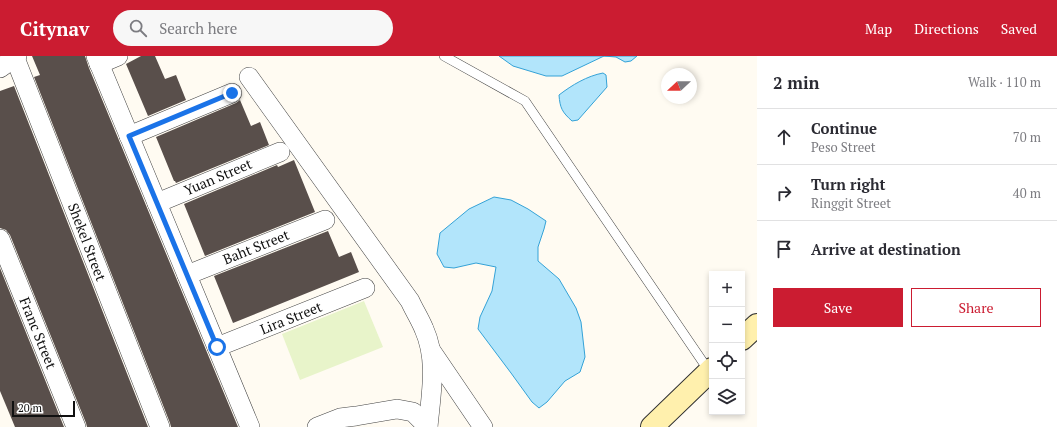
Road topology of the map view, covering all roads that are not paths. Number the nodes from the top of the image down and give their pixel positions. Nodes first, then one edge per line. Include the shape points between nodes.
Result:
1 (118, 56) edge
2 (444, 56) edge
3 (97, 60) edge
4 (11, 61) edge
5 (248, 77) dead end
6 (232, 93) dead end
7 (129, 136) junction
8 (280, 152) dead end
9 (157, 203) junction
10 (325, 220) dead end
11 (0, 239) edge
12 (187, 275) junction
13 (365, 288) dead end
14 (757, 325) edge
15 (745, 336) edge
16 (217, 347) junction
17 (431, 351) junction
18 (709, 367) edge
19 (709, 372) edge
20 (356, 416) junction
21 (76, 427) edge
22 (160, 427) edge
23 (250, 427) edge
24 (317, 427) edge
25 (378, 427) edge
26 (428, 427) edge
27 (484, 427) edge
28 (652, 427) edge

1 - 3 street
2 - 18 lane via 525,101
3 - 7 street
4 - 22 street, Shekel Street
5 - 17 street via 410,301 425,329
6 - 7 street
7 - 9 street
8 - 9 street, Yuan Street
9 - 12 street
10 - 12 street, Baht Street
11 - 21 street, Franc Street
12 - 16 street
13 - 16 street, Lira Street
14 - 15 street
16 - 23 street
17 - 26 street via 433,371
17 - 27 street
19 - 28 street
20 - 24 street via 340,418
20 - 25 street
20 - 26 street via 396,409 413,412

